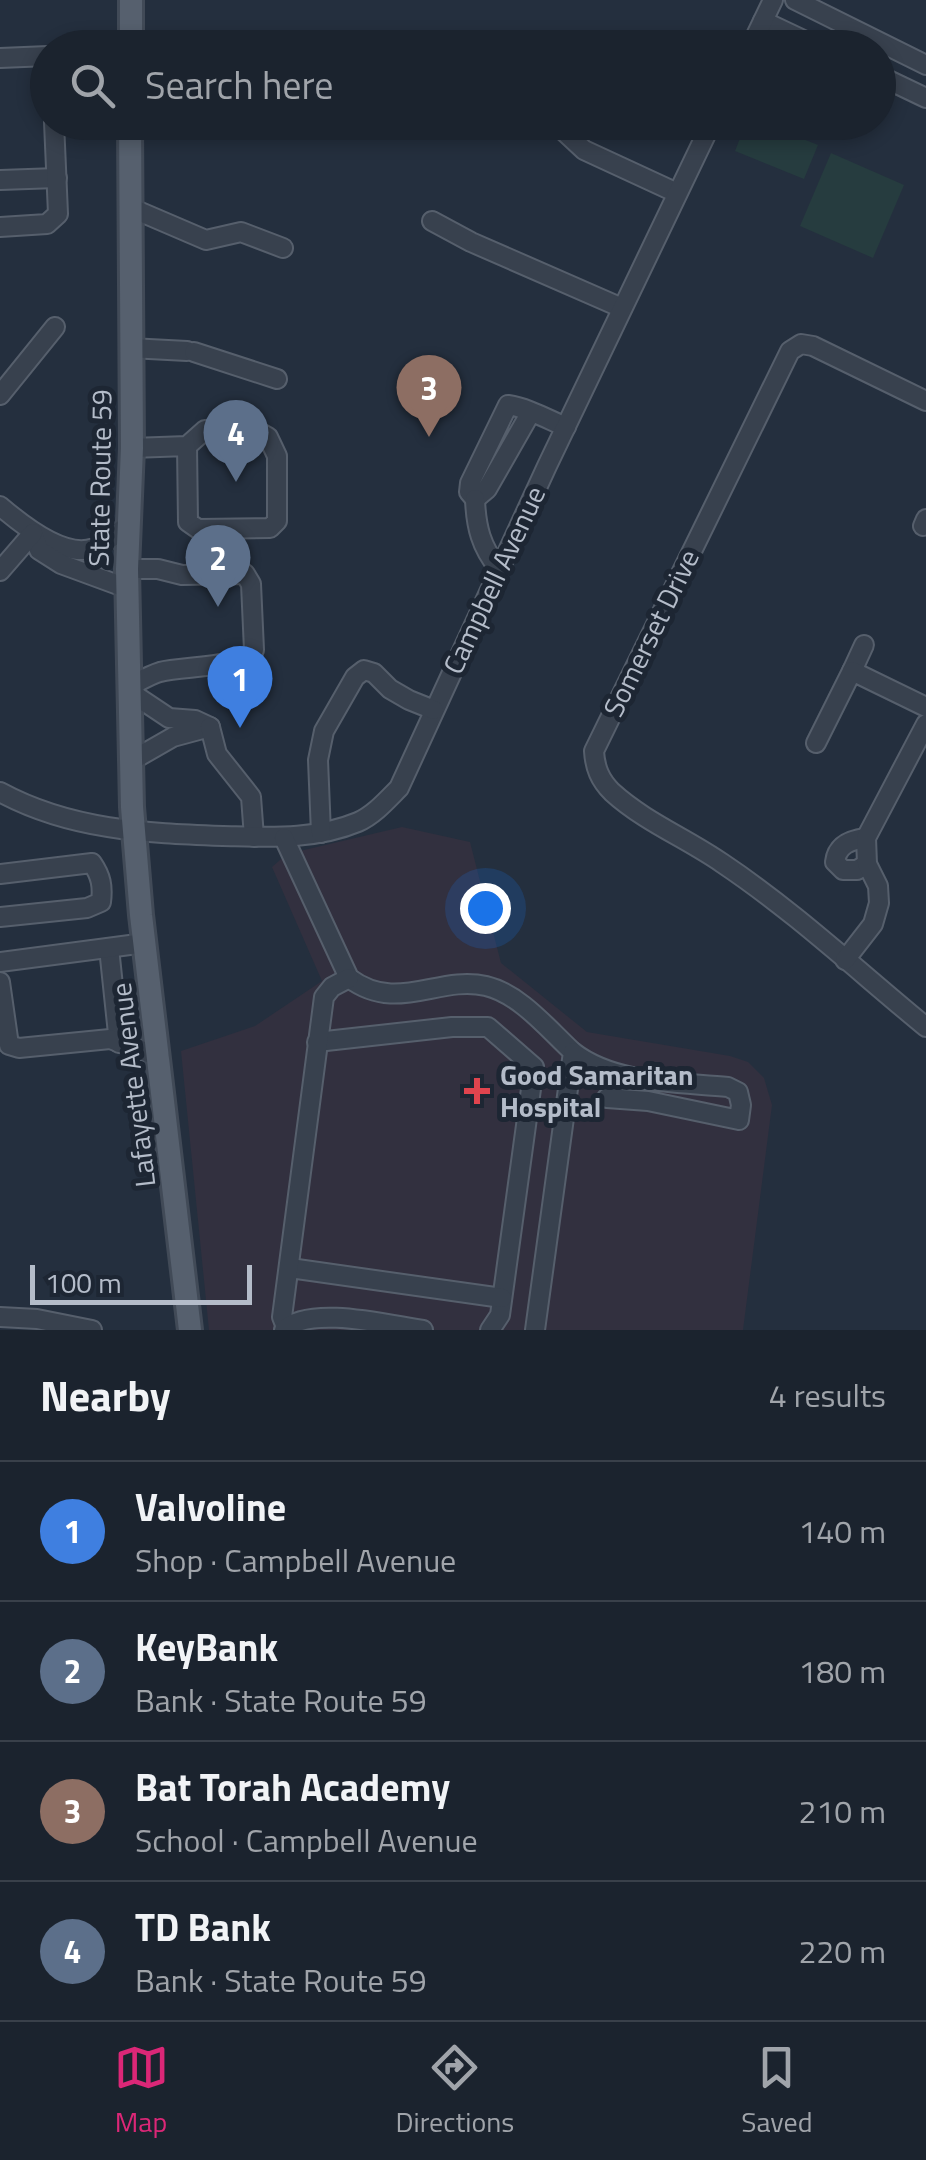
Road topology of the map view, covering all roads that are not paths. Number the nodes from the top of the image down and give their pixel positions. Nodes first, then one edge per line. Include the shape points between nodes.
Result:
1 (131, 0) edge
2 (773, 0) edge
3 (795, 0) edge
4 (763, 20) junction
5 (131, 30) edge
6 (758, 30) edge
7 (783, 30) edge
8 (855, 30) edge
9 (896, 50) edge
10 (30, 57) edge
11 (0, 58) edge
12 (926, 65) edge
13 (896, 84) edge
14 (926, 98) edge
15 (55, 140) edge
16 (130, 140) edge
17 (573, 140) edge
18 (703, 140) edge
19 (57, 178) junction
20 (0, 180) edge
21 (677, 193) junction
22 (129, 206) junction
23 (432, 221) dead end
24 (0, 227) edge
25 (282, 248) dead end
26 (622, 308) junction
27 (55, 327) dead end
28 (130, 348) junction
29 (277, 379) dead end
30 (0, 395) edge
31 (926, 400) edge
32 (566, 428) junction
33 (187, 446) junction
34 (132, 448) junction
35 (0, 506) edge
36 (128, 525) junction
37 (32, 533) junction
38 (499, 569) junction
39 (0, 571) edge
40 (128, 579) junction
41 (864, 646) dead end
42 (852, 670) junction
43 (130, 689) junction
44 (926, 707) edge
45 (434, 710) junction
46 (926, 724) edge
47 (210, 727) junction
48 (816, 743) dead end
49 (131, 762) junction
50 (1, 795) edge
51 (136, 833) junction
52 (321, 833) junction
53 (254, 837) junction
54 (284, 838) junction
55 (866, 838) junction
56 (867, 864) junction
57 (0, 874) edge
58 (0, 917) edge
59 (146, 943) junction
60 (109, 948) junction
61 (845, 960) junction
62 (0, 962) edge
63 (349, 978) junction
64 (0, 982) edge
65 (926, 1028) edge
66 (317, 1042) junction
67 (119, 1043) junction
68 (573, 1052) junction
69 (160, 1057) junction
70 (607, 1098) dead end
71 (290, 1268) junction
72 (186, 1294) junction
73 (502, 1298) junction
74 (0, 1317) edge
75 (281, 1326) edge
76 (92, 1330) edge
77 (190, 1330) edge
78 (204, 1330) edge
79 (423, 1330) edge
80 (490, 1330) edge
81 (536, 1330) edge

1 - 5 main road
2 - 4 street
3 - 8 street
4 - 6 street
4 - 7 street
9 - 12 street
10 - 11 street
13 - 14 street
15 - 19 street
16 - 22 main road, State Route 59
17 - 21 street
18 - 21 street, Campbell Avenue
19 - 20 street
19 - 24 street via 58,214 52,222
21 - 26 street, Campbell Avenue
22 - 25 street via 206,240 241,232
22 - 28 main road, State Route 59
23 - 26 street
26 - 32 street, Campbell Avenue
27 - 30 street
28 - 29 street via 190,352
28 - 34 main road, State Route 59
31 - 61 street, Somerset Drive via 813,346 790,352 594,751 596,770 610,790 720,861
32 - 38 street, Campbell Avenue
32 - 38 street via 512,404 470,483 484,550
33 - 33 street via 205,430 252,428 268,436 277,456 277,521 270,528 198,530 188,522
33 - 34 street
34 - 36 main road, State Route 59
35 - 37 street
36 - 37 street via 86,550
36 - 40 main road, State Route 59
37 - 39 street
37 - 40 street via 39,550 61,564
38 - 45 street, Campbell Avenue
40 - 43 main road, State Route 59
40 - 43 street via 158,569 244,574 252,584 254,650 236,662 156,674
41 - 42 street
42 - 44 street
42 - 48 street
43 - 47 street via 170,718
43 - 49 main road, State Route 59
45 - 52 street, Campbell Avenue via 399,788 363,820
45 - 52 street via 374,673 355,677 324,731 318,760
46 - 55 street
47 - 49 street via 173,737
47 - 53 street via 217,754 251,797
49 - 51 main road, State Route 59
50 - 51 street, Campbell Avenue
51 - 53 street, Campbell Avenue
51 - 59 main road, Lafayette Avenue
52 - 54 street, Campbell Avenue
53 - 54 street, Campbell Avenue
54 - 63 street
55 - 56 street
55 - 56 street via 844,845 836,862 844,870
56 - 61 street via 879,903 873,924
57 - 58 street via 92,863 102,890 101,902 87,908
59 - 60 street
59 - 69 main road, Lafayette Avenue
60 - 62 street
60 - 67 street
61 - 65 street, Somerset Drive
63 - 66 street via 324,997
63 - 68 street via 380,995 482,985 500,990
64 - 67 street via 9,1045
66 - 71 street
66 - 73 street via 488,1027 534,1068
67 - 69 street
68 - 70 street via 621,1074 728,1088 738,1092 741,1105 739,1120
68 - 81 street
69 - 72 main road, Lafayette Avenue
71 - 73 street
71 - 75 street
72 - 77 main road, Lafayette Avenue
72 - 78 street
73 - 80 street
74 - 76 street
75 - 79 street via 300,1318 336,1319

